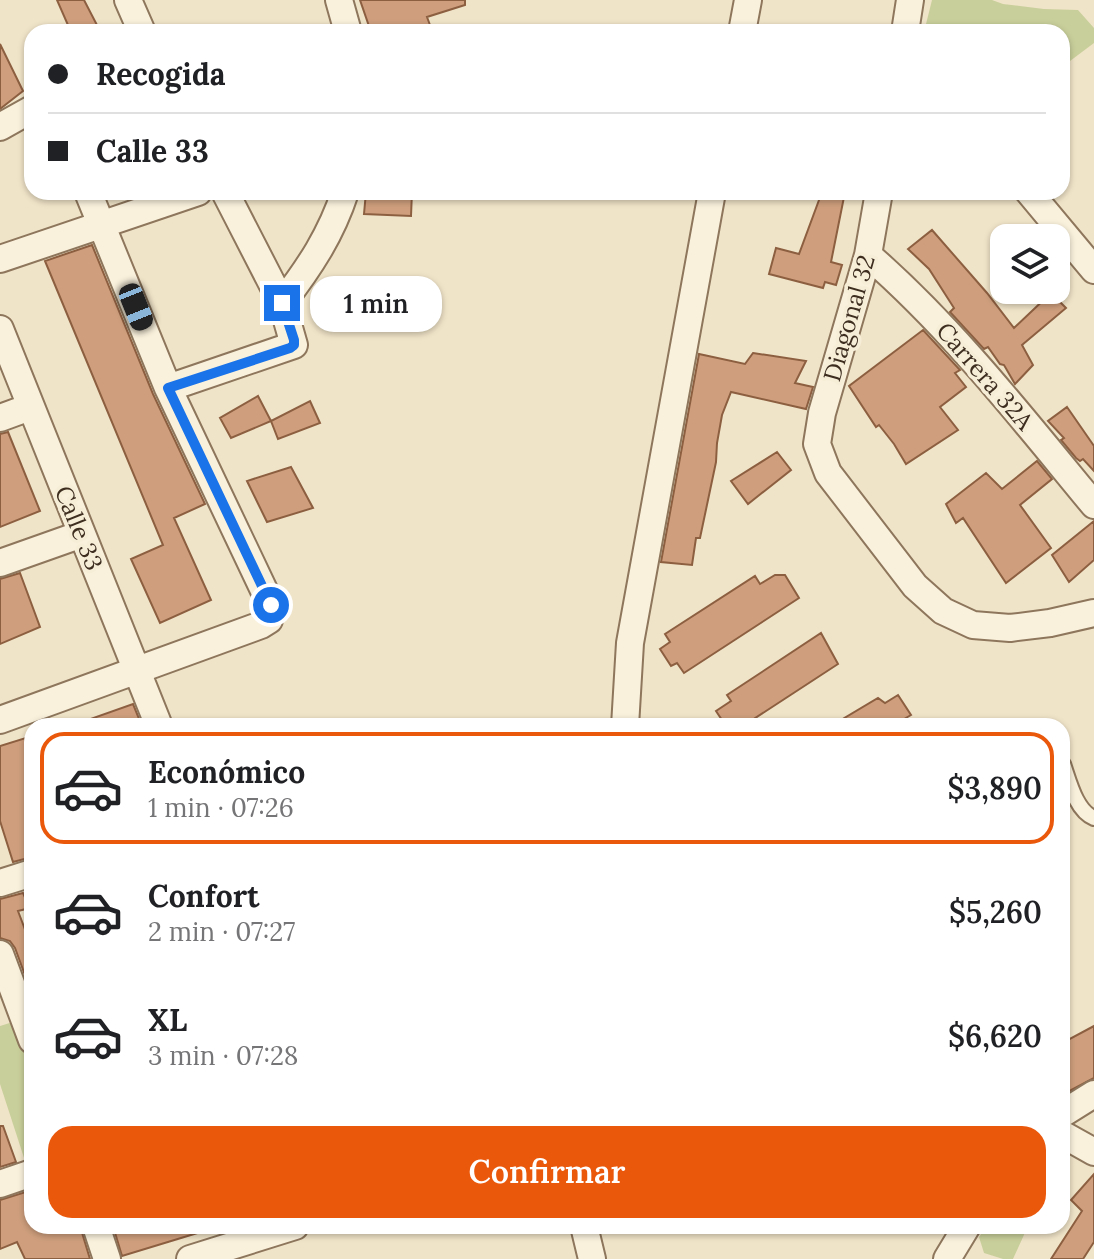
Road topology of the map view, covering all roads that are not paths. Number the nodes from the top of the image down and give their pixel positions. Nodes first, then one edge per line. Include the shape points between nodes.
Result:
1 (128, 0) edge
2 (339, 0) edge
3 (748, 0) edge
4 (910, 0) edge
5 (138, 24) edge
6 (346, 24) edge
7 (744, 24) edge
8 (906, 24) edge
9 (24, 114) edge
10 (0, 127) edge
11 (92, 200) edge
12 (176, 200) edge
13 (229, 200) edge
14 (342, 200) edge
15 (711, 200) edge
16 (878, 200) edge
17 (1036, 200) edge
18 (104, 226) junction
19 (868, 255) junction
20 (0, 259) edge
21 (1094, 270) edge
22 (282, 303) junction
23 (0, 329) edge
24 (168, 388) junction
25 (30, 407) junction
26 (0, 418) edge
27 (1094, 505) edge
28 (82, 534) junction
29 (0, 563) edge
30 (1094, 613) edge
31 (137, 671) junction
32 (156, 718) edge
33 (625, 718) edge
34 (0, 720) edge
35 (1070, 785) edge
36 (1094, 818) edge
37 (24, 876) edge
38 (0, 883) edge
39 (0, 954) edge
40 (9, 1006) edge
41 (24, 1028) edge
42 (1094, 1094) edge
43 (1070, 1109) edge
44 (1070, 1138) edge
45 (1094, 1152) edge
46 (24, 1176) edge
47 (0, 1184) edge
48 (99, 1234) edge
49 (270, 1234) edge
50 (586, 1234) edge
51 (962, 1234) edge
52 (107, 1259) edge
53 (190, 1259) edge
54 (592, 1259) edge
55 (947, 1259) edge

1 - 5 street
2 - 6 street
3 - 7 street
4 - 8 street
9 - 10 street
11 - 18 street
12 - 18 street
13 - 22 street
14 - 22 street via 319,252
15 - 33 street via 630,643
16 - 19 street, Diagonal 32
17 - 21 street
18 - 20 street
18 - 24 street
19 - 27 street, Carrera 32A via 959,344
19 - 30 street, Diagonal 32 via 822,413 817,444 828,473 915,586 943,611 973,625 1010,628
22 - 24 street via 294,340 290,348
23 - 25 street, Calle 33
24 - 31 street via 271,605 269,620 261,625
25 - 26 street
25 - 28 street, Calle 33
28 - 29 street
28 - 31 street, Calle 33
31 - 32 street, Calle 33
31 - 34 street
35 - 36 lane
37 - 38 street
39 - 40 street
40 - 41 street
42 - 43 street
44 - 45 street
46 - 47 street
48 - 52 street
49 - 53 street
50 - 54 street
51 - 55 street

